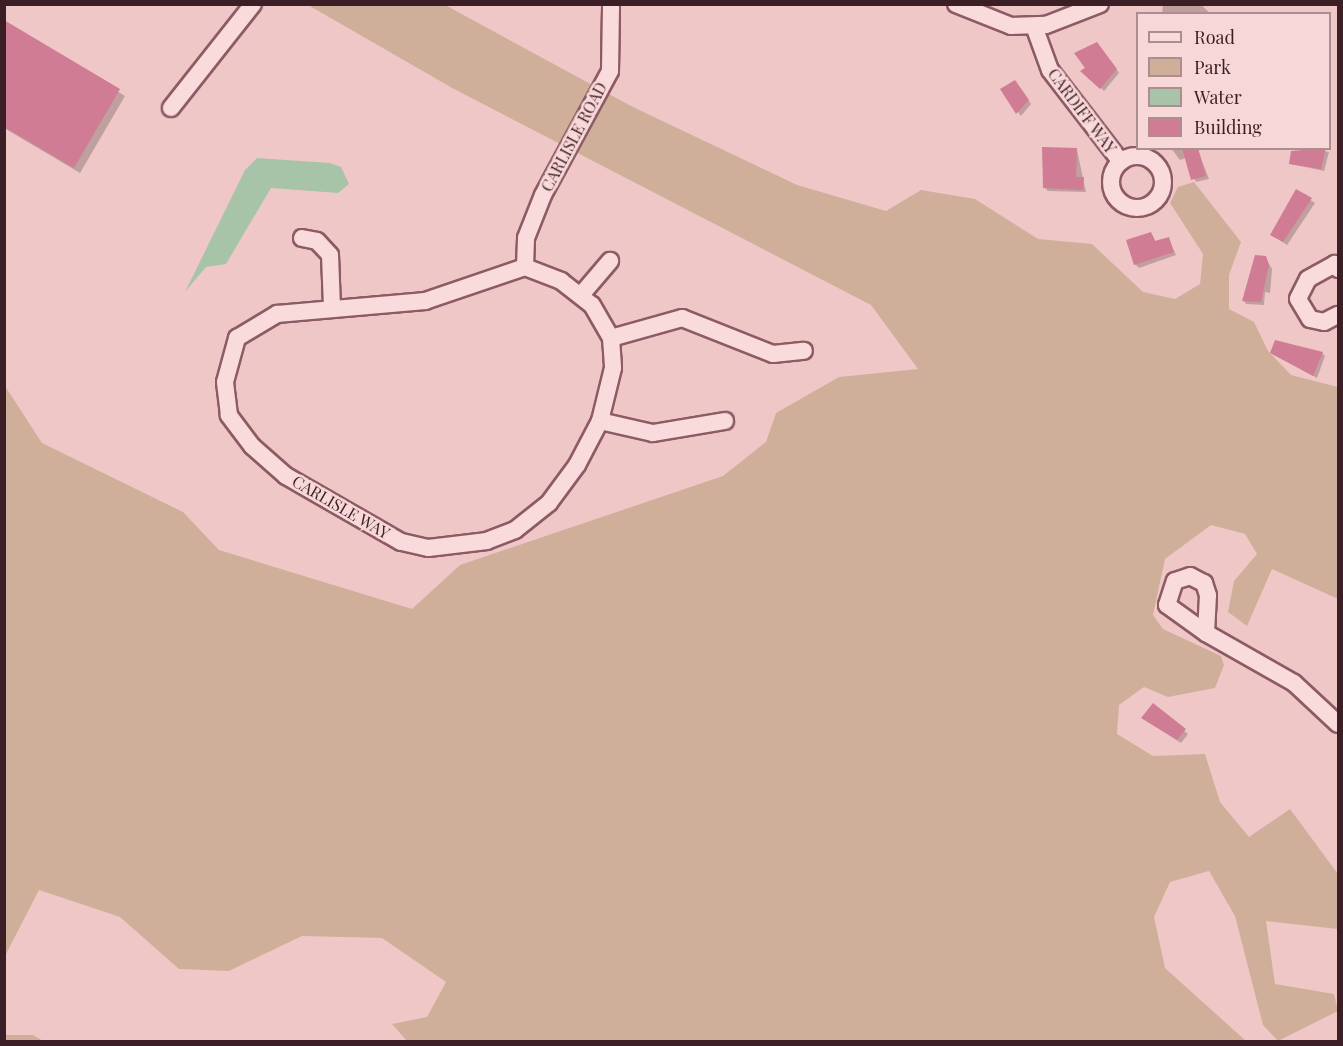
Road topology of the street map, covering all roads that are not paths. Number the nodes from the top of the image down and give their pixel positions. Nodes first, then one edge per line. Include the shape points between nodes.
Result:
1 (253, 4) edge
2 (611, 4) edge
3 (956, 4) edge
4 (1100, 4) edge
5 (1034, 26) junction
6 (171, 108) dead end
7 (1121, 162) dead end
8 (302, 238) dead end
9 (610, 261) dead end
10 (1337, 262) edge
11 (525, 267) junction
12 (581, 295) junction
13 (332, 306) junction
14 (1338, 315) edge
15 (611, 338) junction
16 (804, 351) dead end
17 (600, 421) junction
18 (725, 421) dead end
19 (1206, 633) dead end
20 (1338, 724) edge

1 - 6 street
2 - 11 street, CARLISLE ROAD via 610,71 543,195 526,238
3 - 5 street via 1011,26
4 - 5 street via 1086,14
5 - 7 street, CARDIFF WAY via 1050,70
8 - 13 street via 317,241 330,255
9 - 12 street
10 - 14 street via 1308,279 1298,299 1310,319 1324,322
11 - 12 street
11 - 13 street, CARLISLE WAY via 425,301 350,310
12 - 15 street
13 - 17 street, CARLISLE WAY via 277,314 237,338 225,382 229,416 252,446 286,476 401,542 428,548 487,541 515,530 549,503 577,465
15 - 16 street via 682,318 773,354
15 - 17 street, CARLISLE WAY via 611,387
17 - 18 street via 652,433
19 - 20 street via 1294,683

